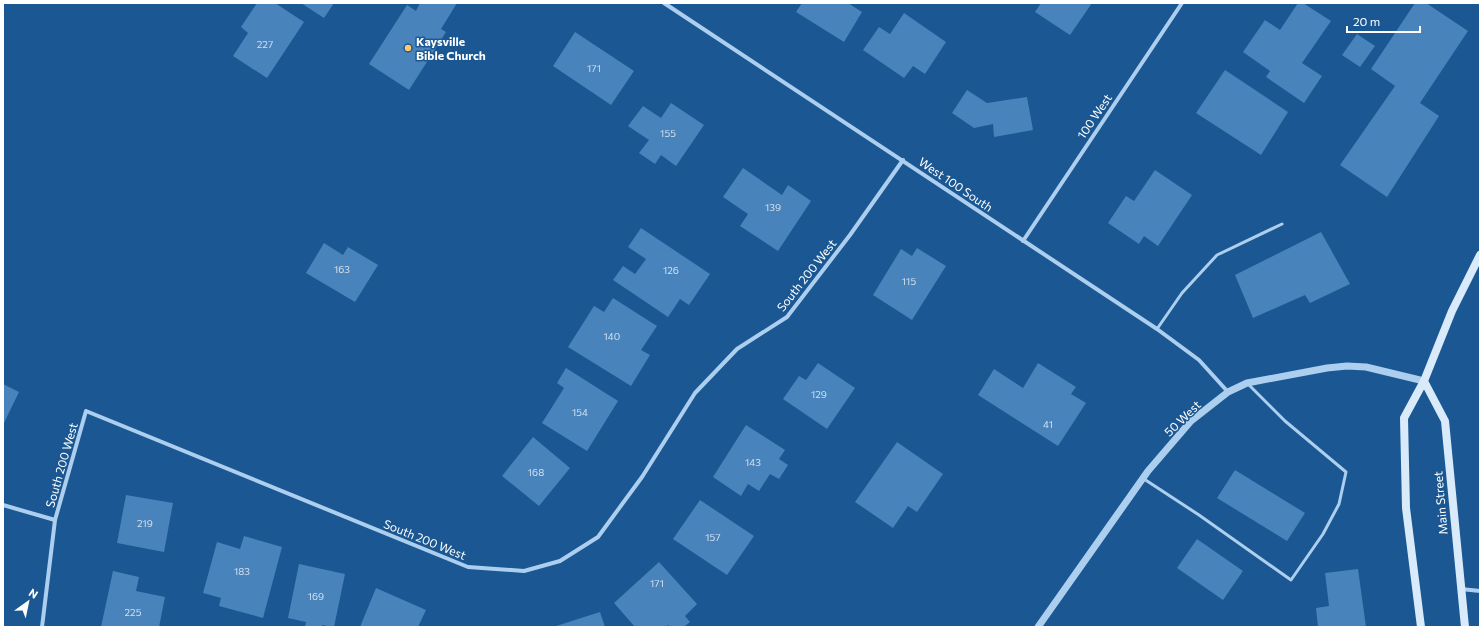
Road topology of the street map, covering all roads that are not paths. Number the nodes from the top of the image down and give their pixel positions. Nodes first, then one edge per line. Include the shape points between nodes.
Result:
1 (664, 3) edge
2 (1182, 3) edge
3 (902, 160) junction
4 (1282, 224) dead end
5 (1023, 241) junction
6 (1480, 255) edge
7 (1157, 330) junction
8 (1424, 381) junction
9 (1246, 383) junction
10 (1228, 392) junction
11 (1142, 478) junction
12 (3, 505) edge
13 (55, 520) junction
14 (1460, 589) junction
15 (1480, 591) edge
16 (42, 627) edge
17 (1038, 627) edge
18 (1421, 627) edge
19 (1465, 627) edge

1 - 3 street, West 100 South
2 - 5 street, 100 West
3 - 5 street, West 100 South
3 - 13 street, South 200 West via 850,235 787,317 737,349 695,394 642,477 598,537 560,561 524,571 468,567 86,411
4 - 7 lane via 1218,255 1182,293
5 - 7 street, West 100 South
6 - 8 main road via 1452,311
7 - 10 street, West 100 South via 1199,360
8 - 9 street, 50 West via 1366,367 1347,366
8 - 14 main road, Main Street via 1445,421
8 - 18 main road via 1404,418 1406,508
9 - 10 street, 50 West
9 - 11 lane via 1285,421 1346,472 1339,504 1323,534 1290,580
10 - 11 street, 50 West via 1191,421
11 - 17 street, 50 West
12 - 13 street
13 - 16 street, South 200 West
14 - 15 street
14 - 19 main road, Main Street

